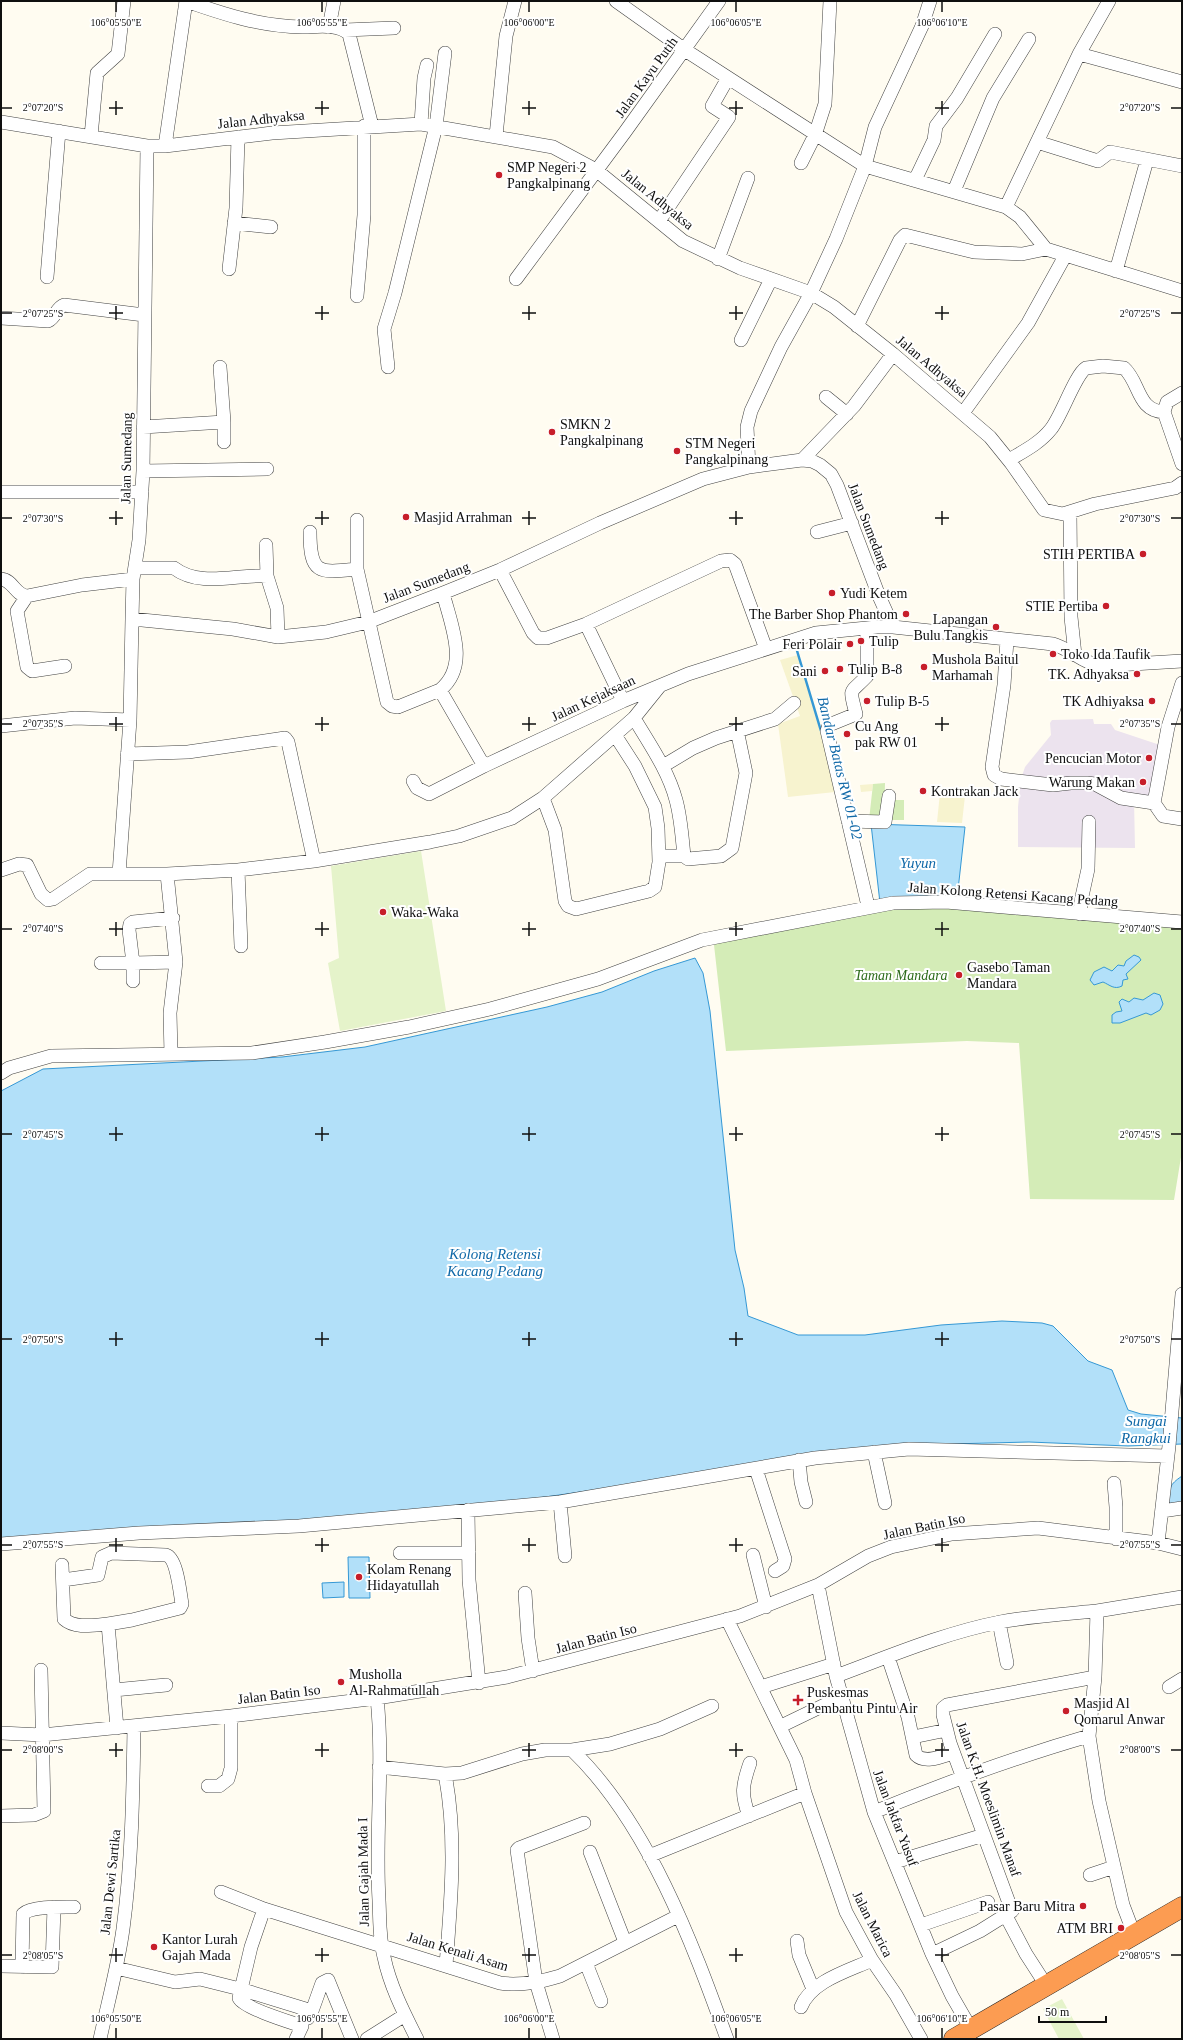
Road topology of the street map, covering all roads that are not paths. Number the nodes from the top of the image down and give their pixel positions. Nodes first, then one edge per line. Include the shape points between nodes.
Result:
1 (124, 1) edge
2 (186, 1) edge
3 (334, 1) edge
4 (515, 1) edge
5 (616, 1) edge
6 (719, 1) edge
7 (830, 1) edge
8 (930, 1) edge
9 (1109, 1) edge
10 (330, 27) junction
11 (394, 28) dead end
12 (345, 30) junction
13 (995, 34) dead end
14 (1030, 39) dead end
15 (685, 50) junction
16 (444, 53) dead end
17 (1079, 54) junction
18 (427, 65) dead end
19 (728, 78) junction
20 (1182, 82) edge
21 (1, 122) edge
22 (421, 124) junction
23 (368, 126) junction
24 (436, 126) junction
25 (59, 131) junction
26 (815, 135) junction
27 (91, 136) junction
28 (496, 136) junction
29 (238, 137) junction
30 (1037, 142) junction
31 (147, 146) junction
32 (165, 146) junction
33 (1147, 160) junction
34 (801, 163) dead end
35 (865, 166) junction
36 (1182, 166) edge
37 (596, 170) junction
38 (748, 178) dead end
39 (915, 180) junction
40 (954, 191) junction
41 (1006, 207) junction
42 (659, 221) junction
43 (234, 223) junction
44 (271, 227) dead end
45 (1046, 249) junction
46 (1065, 256) junction
47 (718, 259) junction
48 (229, 269) dead end
49 (1116, 271) junction
50 (47, 277) dead end
51 (516, 279) dead end
52 (771, 279) junction
53 (1182, 292) edge
54 (811, 293) junction
55 (357, 296) dead end
56 (144, 315) junction
57 (1, 318) edge
58 (857, 326) junction
59 (741, 340) dead end
60 (893, 354) junction
61 (220, 366) dead end
62 (388, 367) dead end
63 (1182, 393) edge
64 (826, 397) dead end
65 (1164, 412) junction
66 (963, 413) junction
67 (847, 414) junction
68 (224, 422) junction
69 (143, 426) junction
70 (224, 442) dead end
71 (802, 460) junction
72 (1009, 460) junction
73 (1182, 464) edge
74 (749, 467) junction
75 (267, 469) dead end
76 (143, 471) junction
77 (1182, 483) edge
78 (1, 492) edge
79 (142, 492) junction
80 (1067, 513) junction
81 (357, 520) dead end
82 (852, 523) junction
83 (310, 532) dead end
84 (817, 532) dead end
85 (266, 545) dead end
86 (357, 569) junction
87 (500, 570) junction
88 (135, 573) junction
89 (267, 576) junction
90 (1, 579) edge
91 (443, 593) junction
92 (27, 596) junction
93 (132, 619) junction
94 (368, 622) junction
95 (586, 624) junction
96 (893, 627) junction
97 (867, 628) junction
98 (278, 636) junction
99 (1007, 640) junction
100 (766, 649) junction
101 (1075, 655) junction
102 (1182, 661) edge
103 (65, 666) dead end
104 (1182, 683) edge
105 (660, 685) junction
106 (440, 690) junction
107 (623, 701) junction
108 (794, 703) dead end
109 (634, 718) junction
110 (130, 720) junction
111 (1, 726) edge
112 (737, 730) junction
113 (615, 735) junction
114 (127, 754) junction
115 (484, 766) junction
116 (662, 766) junction
117 (413, 781) dead end
118 (888, 796) dead end
119 (543, 798) junction
120 (1154, 802) junction
121 (1182, 819) edge
122 (848, 821) junction
123 (1089, 822) dead end
124 (658, 856) junction
125 (684, 856) junction
126 (314, 862) junction
127 (1, 870) edge
128 (238, 870) junction
129 (119, 874) junction
130 (167, 874) junction
131 (868, 906) junction
132 (1080, 914) junction
133 (173, 918) junction
134 (1182, 922) edge
135 (241, 946) dead end
136 (176, 962) junction
137 (101, 963) dead end
138 (133, 963) junction
139 (134, 981) dead end
140 (170, 1054) junction
141 (1, 1073) edge
142 (1182, 1294) edge
143 (1181, 1325) edge
144 (1168, 1451) junction
145 (874, 1452) junction
146 (799, 1460) junction
147 (756, 1469) junction
148 (1114, 1483) dead end
149 (560, 1502) junction
150 (806, 1502) dead end
151 (885, 1503) dead end
152 (1182, 1508) edge
153 (468, 1510) junction
154 (1162, 1511) junction
155 (1116, 1538) junction
156 (1158, 1543) junction
157 (1, 1544) edge
158 (1182, 1549) edge
159 (400, 1553) dead end
160 (469, 1553) junction
161 (753, 1555) dead end
162 (565, 1556) dead end
163 (62, 1565) dead end
164 (775, 1571) dead end
165 (63, 1580) junction
166 (818, 1585) junction
167 (525, 1593) dead end
168 (1182, 1597) edge
169 (766, 1606) junction
170 (1097, 1611) junction
171 (728, 1619) junction
172 (999, 1622) junction
173 (108, 1624) junction
174 (888, 1657) junction
175 (1007, 1663) dead end
176 (41, 1670) dead end
177 (835, 1670) junction
178 (534, 1671) junction
179 (1095, 1677) junction
180 (1182, 1679) edge
181 (480, 1683) junction
182 (166, 1685) dead end
183 (761, 1687) junction
184 (1169, 1687) dead end
185 (114, 1690) junction
186 (841, 1697) junction
187 (378, 1698) junction
188 (712, 1706) dead end
189 (231, 1716) junction
190 (134, 1726) junction
191 (781, 1726) junction
192 (117, 1728) junction
193 (946, 1730) junction
194 (1, 1733) edge
195 (42, 1735) junction
196 (1089, 1736) junction
197 (913, 1737) junction
198 (572, 1750) junction
199 (953, 1753) junction
200 (750, 1764) dead end
201 (378, 1767) junction
202 (444, 1774) junction
203 (962, 1777) junction
204 (208, 1786) dead end
205 (805, 1793) junction
206 (874, 1812) junction
207 (1, 1816) edge
208 (749, 1816) junction
209 (584, 1823) dead end
210 (984, 1835) junction
211 (590, 1852) dead end
212 (649, 1856) junction
213 (895, 1862) junction
214 (1114, 1867) junction
215 (1090, 1875) dead end
216 (221, 1892) dead end
217 (988, 1902) dead end
218 (54, 1907) junction
219 (74, 1907) dead end
220 (1182, 1907) edge
221 (264, 1909) junction
222 (1009, 1913) junction
223 (678, 1916) junction
224 (921, 1925) junction
225 (1134, 1934) junction
226 (797, 1941) dead end
227 (625, 1942) junction
228 (382, 1945) junction
229 (932, 1954) junction
230 (872, 1960) junction
231 (586, 1963) junction
232 (1, 1966) edge
233 (446, 1966) junction
234 (22, 1967) junction
235 (116, 1968) junction
236 (536, 1982) junction
237 (1046, 1985) junction
238 (240, 1989) junction
239 (813, 1989) junction
240 (601, 2001) dead end
241 (801, 2007) dead end
242 (312, 2011) junction
243 (405, 2015) junction
244 (302, 2026) junction
245 (972, 2029) junction
246 (100, 2039) edge
247 (296, 2039) edge
248 (352, 2039) edge
249 (367, 2039) edge
250 (417, 2039) edge
251 (552, 2039) edge
252 (727, 2039) edge
253 (920, 2039) edge
254 (954, 2039) edge

1 - 27 street via 118,54 97,73
2 - 10 street via 268,25
2 - 32 street
3 - 10 street
4 - 28 street via 506,36
5 - 15 street
6 - 15 street, Jalan Kayu Putih
7 - 26 street via 826,104
8 - 35 street via 922,26 875,127
9 - 17 street
10 - 12 street
11 - 12 street
12 - 23 street via 349,34
13 - 39 street via 957,98 936,126 934,140
14 - 40 street via 993,98
15 - 19 street
15 - 37 street, Jalan Kayu Putih
16 - 24 street
17 - 20 street
17 - 30 street
18 - 22 street
19 - 26 street
19 - 42 street via 712,106 728,117
21 - 25 street, Jalan Adhyaksa
22 - 23 street, Jalan Adhyaksa
22 - 24 street, Jalan Adhyaksa
23 - 29 street, Jalan Adhyaksa
23 - 55 street
24 - 28 street, Jalan Adhyaksa
24 - 62 street via 394,299 386,320 384,338
25 - 27 street, Jalan Adhyaksa
25 - 50 street
26 - 34 street
26 - 35 street
27 - 31 street, Jalan Adhyaksa
28 - 37 street, Jalan Adhyaksa via 553,147
29 - 32 street, Jalan Adhyaksa
29 - 43 street
30 - 33 street via 1098,161 1110,152
30 - 41 street
31 - 32 street, Jalan Adhyaksa
31 - 56 street, Jalan Sumedang
33 - 36 street
33 - 49 street
35 - 39 street
35 - 54 street
37 - 42 street, Jalan Adhyaksa
37 - 51 street, Jalan Kayu Putih
38 - 47 street
39 - 40 street
40 - 41 street
41 - 45 street via 1020,217
42 - 47 street, Jalan Adhyaksa via 683,241
43 - 44 street
43 - 48 street
45 - 46 street
45 - 58 street via 1022,254 974,252 905,235 900,240
46 - 49 street
46 - 66 street via 1028,323
47 - 52 street, Jalan Adhyaksa
49 - 53 street
52 - 54 street, Jalan Adhyaksa
52 - 59 street
54 - 58 street, Jalan Adhyaksa via 834,307
54 - 74 street via 781,347 751,411 747,432
56 - 57 street via 64,305 48,321
56 - 69 street, Jalan Sumedang
58 - 60 street, Jalan Adhyaksa
60 - 66 street, Jalan Adhyaksa
60 - 67 street
61 - 68 street
63 - 65 street via 1167,402
64 - 67 street
65 - 72 street via 1153,410 1144,403 1124,368 1089,366 1078,376 1051,429 1036,443
65 - 73 street
66 - 72 street, Jalan Adhyaksa via 990,437
67 - 71 street
68 - 69 street
68 - 70 street
69 - 76 street, Jalan Sumedang
71 - 74 street, Jalan Sumedang
71 - 82 street, Jalan Sumedang via 812,461 830,474 844,500
72 - 80 street, Jalan Adhyaksa via 1044,510
74 - 87 street, Jalan Sumedang via 697,481
75 - 76 street
76 - 79 street, Jalan Sumedang
77 - 80 street via 1176,488 1095,504
78 - 79 street
79 - 88 street, Jalan Sumedang
80 - 101 street
81 - 86 street
82 - 84 street
82 - 96 street, Jalan Sumedang
83 - 86 street via 310,550 313,563 317,567 323,571
85 - 89 street
86 - 94 street
87 - 91 street, Jalan Sumedang
87 - 95 street via 538,638 546,638
88 - 89 street via 174,568 180,574 198,578
88 - 92 street
88 - 93 street, Jalan Sumedang
89 - 98 street via 277,608
90 - 92 street via 8,581 20,594
91 - 94 street, Jalan Sumedang
91 - 106 street via 457,658 448,683
92 - 103 street via 17,611 27,667 32,670
93 - 98 street, Jalan Sumedang
93 - 110 street
94 - 98 street, Jalan Sumedang via 326,632
94 - 106 street via 387,702 398,707
95 - 100 street via 725,560 735,564
95 - 107 street
96 - 97 street, Jalan Kejaksaan
96 - 99 street
97 - 100 street, Jalan Kejaksaan via 816,633
97 - 122 street via 867,676 852,689 851,694 856,714 829,725 827,731
99 - 101 street via 1053,644
99 - 120 street via 1004,686 992,767 994,776 1053,785 1095,784 1128,800
100 - 105 street, Jalan Kejaksaan
101 - 102 street via 1089,664 1099,666
104 - 120 street via 1168,727
105 - 107 street, Jalan Kejaksaan
105 - 109 street
106 - 115 street
107 - 115 street, Jalan Kejaksaan
108 - 112 street via 775,719
109 - 113 street
109 - 116 street
110 - 111 street via 75,718
110 - 114 street
112 - 116 street via 693,748
112 - 125 street via 746,773 732,848 721,856 688,859
113 - 119 street
113 - 124 street via 635,766 655,807
114 - 126 street via 188,752 285,738 288,742
114 - 129 street
115 - 117 street, Jalan Kejaksaan via 429,794 417,788
116 - 125 street via 677,802
118 - 122 street via 885,822
119 - 124 street via 555,830 564,901 568,906 576,909 648,891 655,887
119 - 126 street via 512,818 459,836
120 - 121 street via 1163,816
122 - 131 street
123 - 132 street via 1088,869
124 - 125 street
126 - 128 street
127 - 129 street via 19,864 27,865 41,894 48,900 87,876
128 - 130 street
128 - 135 street
129 - 130 street
130 - 133 street
131 - 132 street, Jalan Kolong Retensi Kacang Pedang via 946,902
131 - 140 street, Jalan Kolong Retensi Kacang Pedang via 702,940 598,978 455,1017 252,1053
132 - 134 street, Jalan Kolong Retensi Kacang Pedang
133 - 136 street
133 - 138 street via 130,924
136 - 138 street
136 - 140 street via 170,1013
137 - 138 street
138 - 139 street
140 - 141 street, Jalan Kolong Retensi Kacang Pedang via 51,1056
142 - 143 street
143 - 144 street
144 - 145 street via 909,1448
144 - 154 street
145 - 146 street
145 - 151 street
146 - 147 street
146 - 150 street
147 - 149 street
147 - 164 street via 785,1559 783,1566
148 - 155 street
149 - 153 street
149 - 162 street
152 - 154 street
153 - 157 street via 299,1526 139,1533
153 - 160 street
154 - 156 street
155 - 156 street, Jalan Batin Iso
155 - 166 street, Jalan Batin Iso via 1038,1528 952,1534 886,1549 847,1566
156 - 158 street, Jalan Batin Iso
159 - 160 street
160 - 181 street
161 - 169 street
163 - 165 street
165 - 173 street via 64,1619 68,1623
165 - 173 street via 98,1575 104,1555 111,1553 169,1556 177,1575 182,1604 180,1608
166 - 169 street, Jalan Batin Iso
166 - 177 street, Jalan Jakfar Yusuf
167 - 178 street via 528,1638
168 - 170 street
169 - 171 street, Jalan Batin Iso
170 - 172 street
170 - 179 street
171 - 178 street, Jalan Batin Iso
171 - 183 street
172 - 174 street
172 - 175 street
173 - 185 street
174 - 177 street
174 - 197 street
176 - 195 street
177 - 183 street
177 - 186 street, Jalan Jakfar Yusuf
178 - 181 street, Jalan Batin Iso
179 - 193 street, Jalan K.H. Moeslimin Manaf via 947,1705 942,1711
179 - 196 street
180 - 184 street
181 - 187 street, Jalan Batin Iso
182 - 185 street
183 - 191 street
185 - 192 street
186 - 191 street
186 - 206 street, Jalan Jakfar Yusuf
187 - 189 street, Jalan Batin Iso
187 - 201 street, Jalan Gajah Mada I
188 - 198 street via 652,1732 610,1744
189 - 190 street, Jalan Batin Iso
189 - 204 street via 231,1768 228,1779 219,1786
190 - 192 street, Jalan Batin Iso
190 - 235 street, Jalan Dewi Sartika via 130,1868
191 - 205 street, Jalan Marica via 796,1760
192 - 195 street, Jalan Batin Iso
193 - 197 street
193 - 199 street, Jalan K.H. Moeslimin Manaf
194 - 195 street, Jalan Batin Iso
195 - 207 street via 44,1811 34,1815
196 - 203 street via 1024,1754
196 - 214 street via 1099,1801
197 - 199 street via 918,1757 933,1759
198 - 202 street via 545,1750 522,1754 462,1773
198 - 212 street via 600,1780 626,1816
199 - 203 street, Jalan K.H. Moeslimin Manaf
200 - 208 street via 742,1786
201 - 202 street
201 - 228 street, Jalan Gajah Mada I via 376,1857
202 - 233 street via 448,1792 451,1854 451,1901
203 - 206 street
203 - 210 street, Jalan K.H. Moeslimin Manaf
205 - 208 street
205 - 230 street, Jalan Marica via 846,1912
206 - 213 street, Jalan Jakfar Yusuf
208 - 212 street
209 - 236 street via 517,1850
210 - 213 street
210 - 222 street, Jalan K.H. Moeslimin Manaf
211 - 227 street
212 - 223 street
213 - 224 street, Jalan Jakfar Yusuf
214 - 215 street
214 - 225 street via 1123,1905
216 - 221 street, Jalan Kenali Asam
217 - 224 street
218 - 219 street
218 - 234 street via 27,1911 23,1914
218 - 234 street via 52,1966
220 - 225 highway
221 - 228 street, Jalan Kenali Asam
221 - 238 street
222 - 229 street via 980,1931
222 - 237 street, Jalan K.H. Moeslimin Manaf via 1026,1954
223 - 227 street, Jalan Kenali Asam
223 - 252 street via 698,1960
224 - 229 street, Jalan Jakfar Yusuf
225 - 237 highway
226 - 239 street via 799,1955
227 - 231 street, Jalan Kenali Asam
228 - 233 street, Jalan Kenali Asam
228 - 243 street, Jalan Gajah Mada I via 392,1988
229 - 245 street, Jalan Jakfar Yusuf via 952,1996
230 - 239 street
230 - 253 street, Jalan Marica via 896,1995
231 - 236 street, Jalan Kenali Asam via 560,1976
231 - 240 street
232 - 234 street
233 - 236 street, Jalan Kenali Asam via 500,1983
235 - 238 street via 175,1982 200,1979
235 - 246 street, Jalan Dewi Sartika
236 - 251 street
237 - 245 highway
238 - 242 street
238 - 244 street via 239,1998 244,2003
239 - 241 street via 805,1997
242 - 244 street
242 - 248 street via 322,1983 328,1980
243 - 249 street
243 - 250 street, Jalan Gajah Mada I
244 - 247 street
245 - 254 highway

